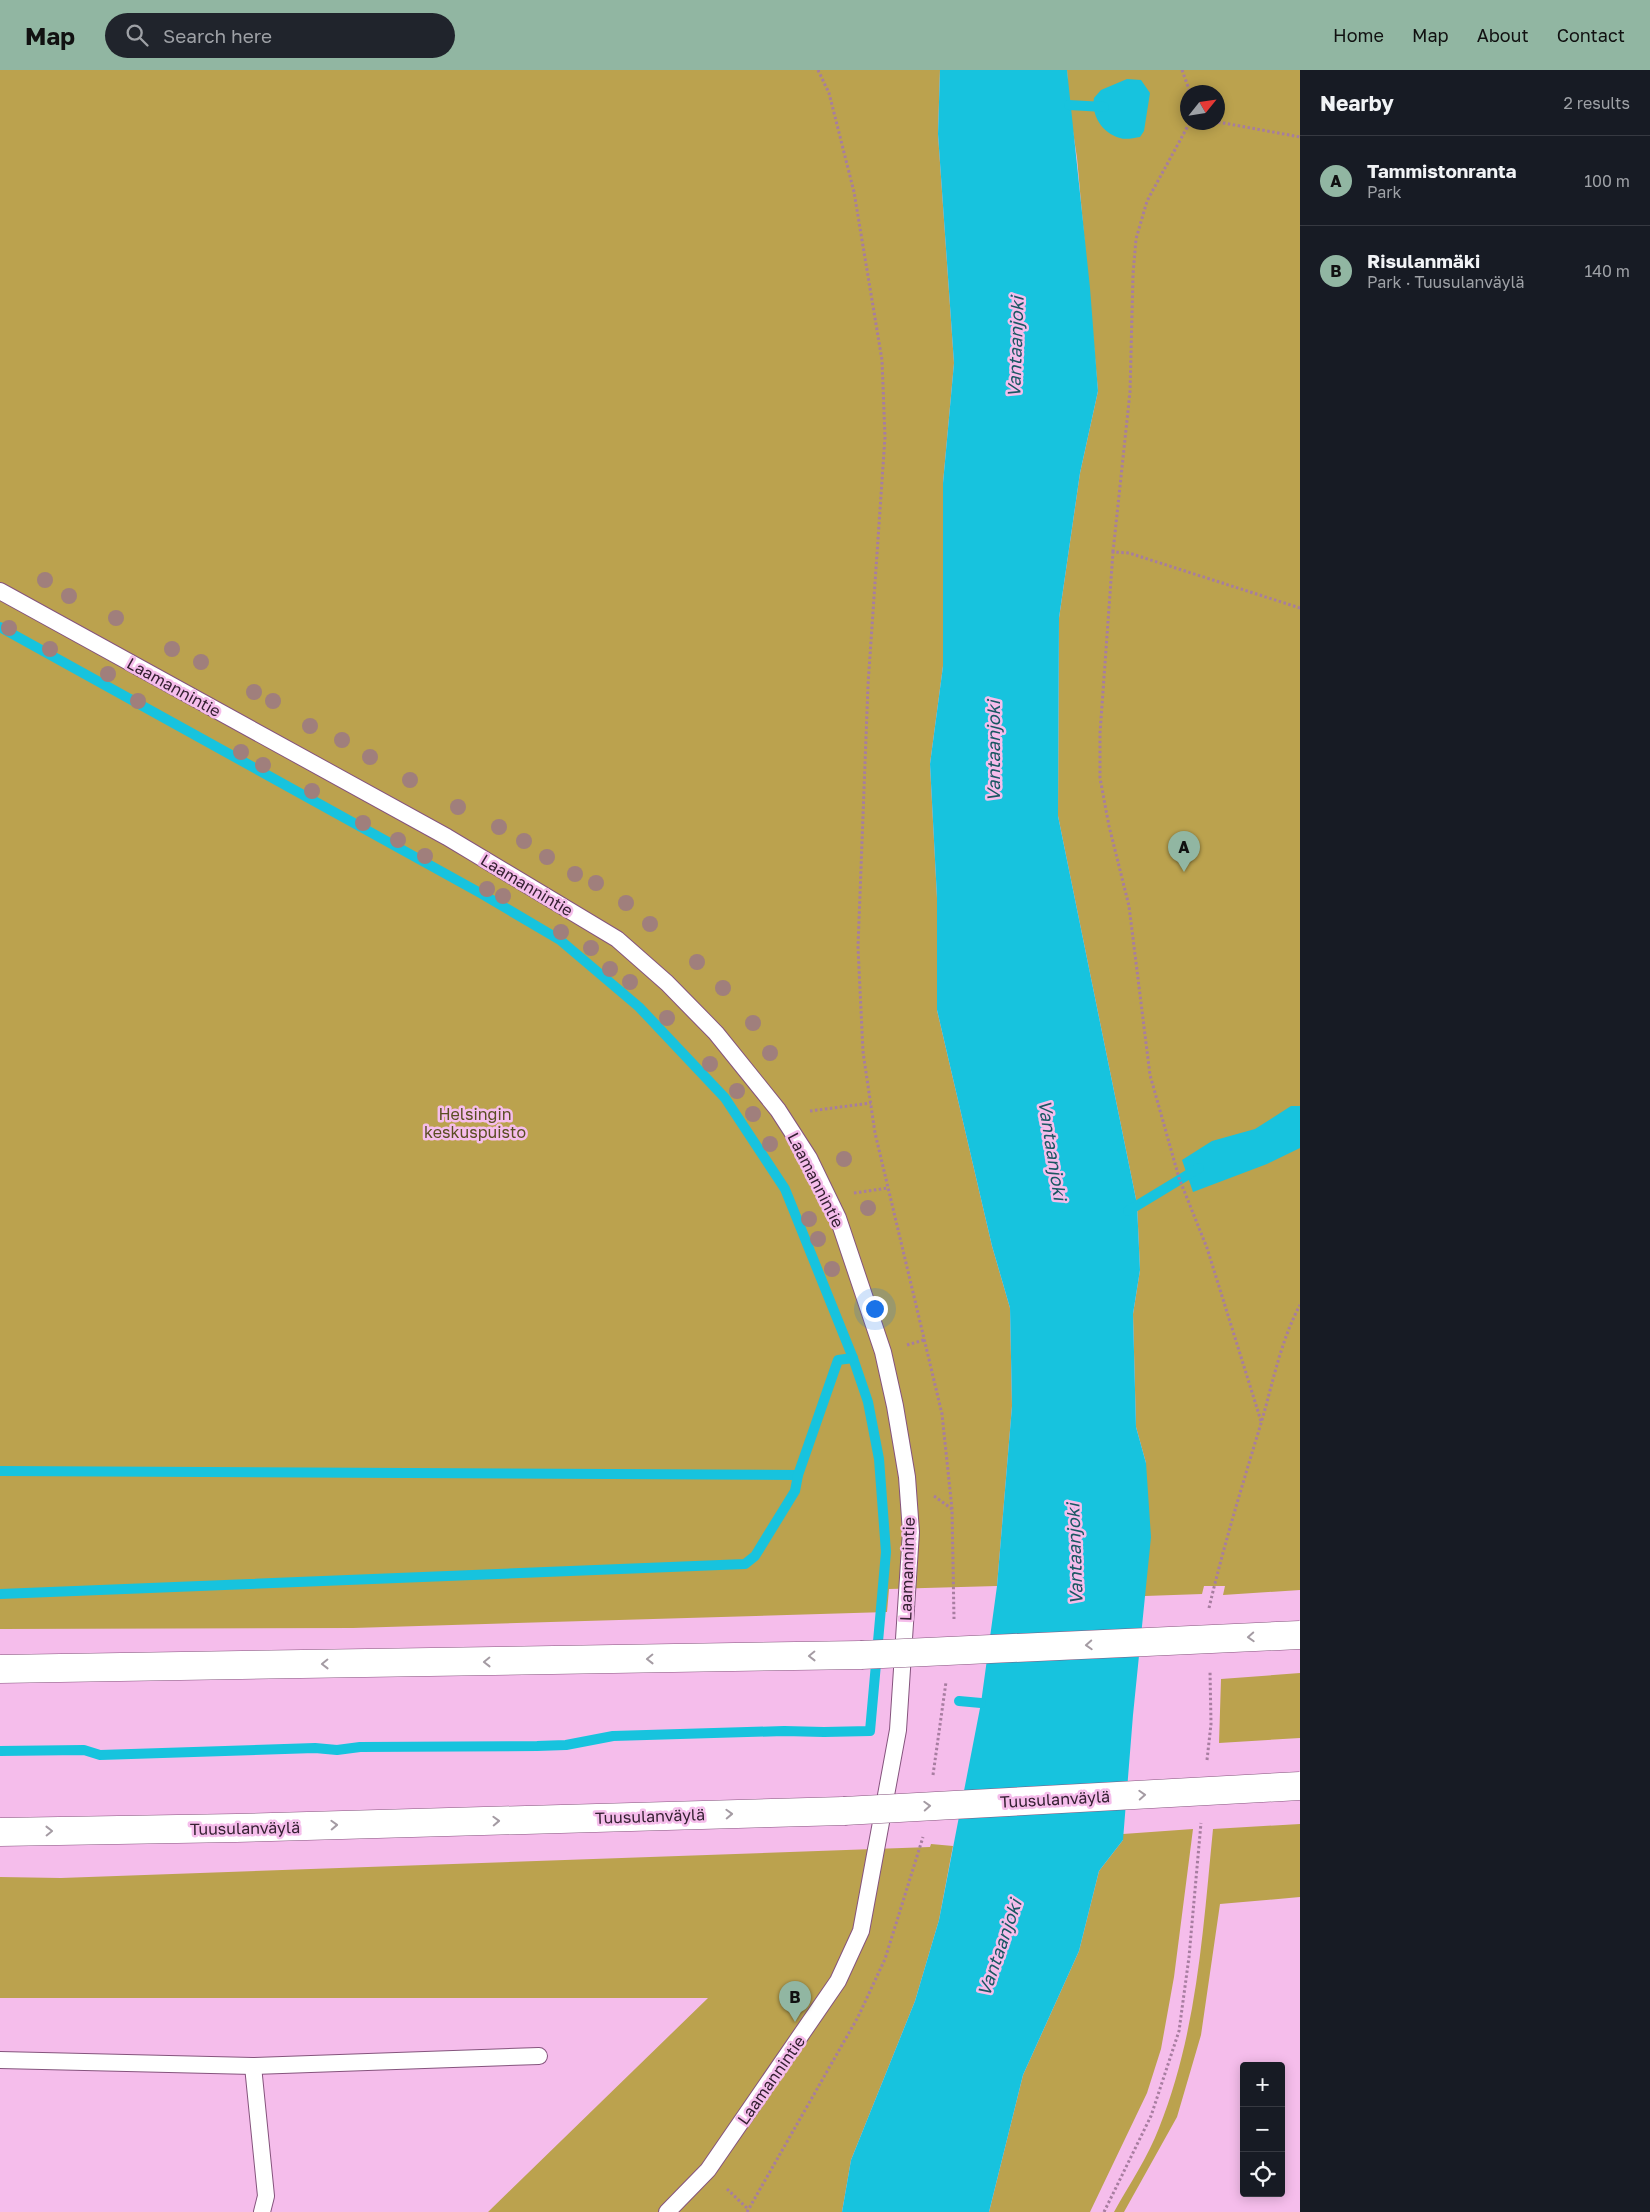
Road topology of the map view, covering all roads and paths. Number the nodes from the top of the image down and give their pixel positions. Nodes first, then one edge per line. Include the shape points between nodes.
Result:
1 (818, 70) edge
2 (1182, 70) edge
3 (1187, 85) edge
4 (1225, 123) edge
5 (1186, 130) edge
6 (1300, 137) edge
7 (1113, 552) junction
8 (0, 591) edge
9 (1300, 608) edge
10 (871, 1103) junction
11 (782, 1117) junction
12 (888, 1188) junction
13 (829, 1198) junction
14 (1300, 1305) edge
15 (1281, 1354) dead end
16 (1261, 1422) dead end
17 (954, 1628) dead end
18 (1300, 1635) edge
19 (0, 1669) edge
20 (1300, 1786) edge
21 (0, 1832) edge
22 (1191, 1925) dead end
23 (539, 2056) dead end
24 (0, 2060) edge
25 (253, 2066) junction
26 (262, 2212) edge
27 (667, 2212) edge
28 (1104, 2212) edge

1 - 10 path via 829,93 854,192 882,360 885,437 868,685 858,947 863,1052
2 - 3 path
4 - 6 path
5 - 7 path via 1147,202 1136,239 1132,274 1130,392
7 - 9 path via 1129,553
7 - 16 path via 1100,733 1100,778 1129,906 1150,1075 1179,1178 1207,1248
8 - 11 lane, Laamannintie via 447,837 618,939 667,982 716,1033
10 - 11 path
10 - 12 path
11 - 13 lane, Laamannintie
12 - 13 path
12 - 17 path via 942,1414 952,1509
13 - 27 lane, Laamannintie via 883,1352 906,1477 911,1532 898,1730 861,1931 838,1981 708,2170
14 - 15 path
18 -> 19 highway, bridge via 861,1655
21 -> 20 highway, Tuusulanväylä, bridge via 844,1811
22 - 28 path via 1179,2031 1151,2116
23 - 25 lane
24 - 25 lane
25 - 26 lane via 266,2196

